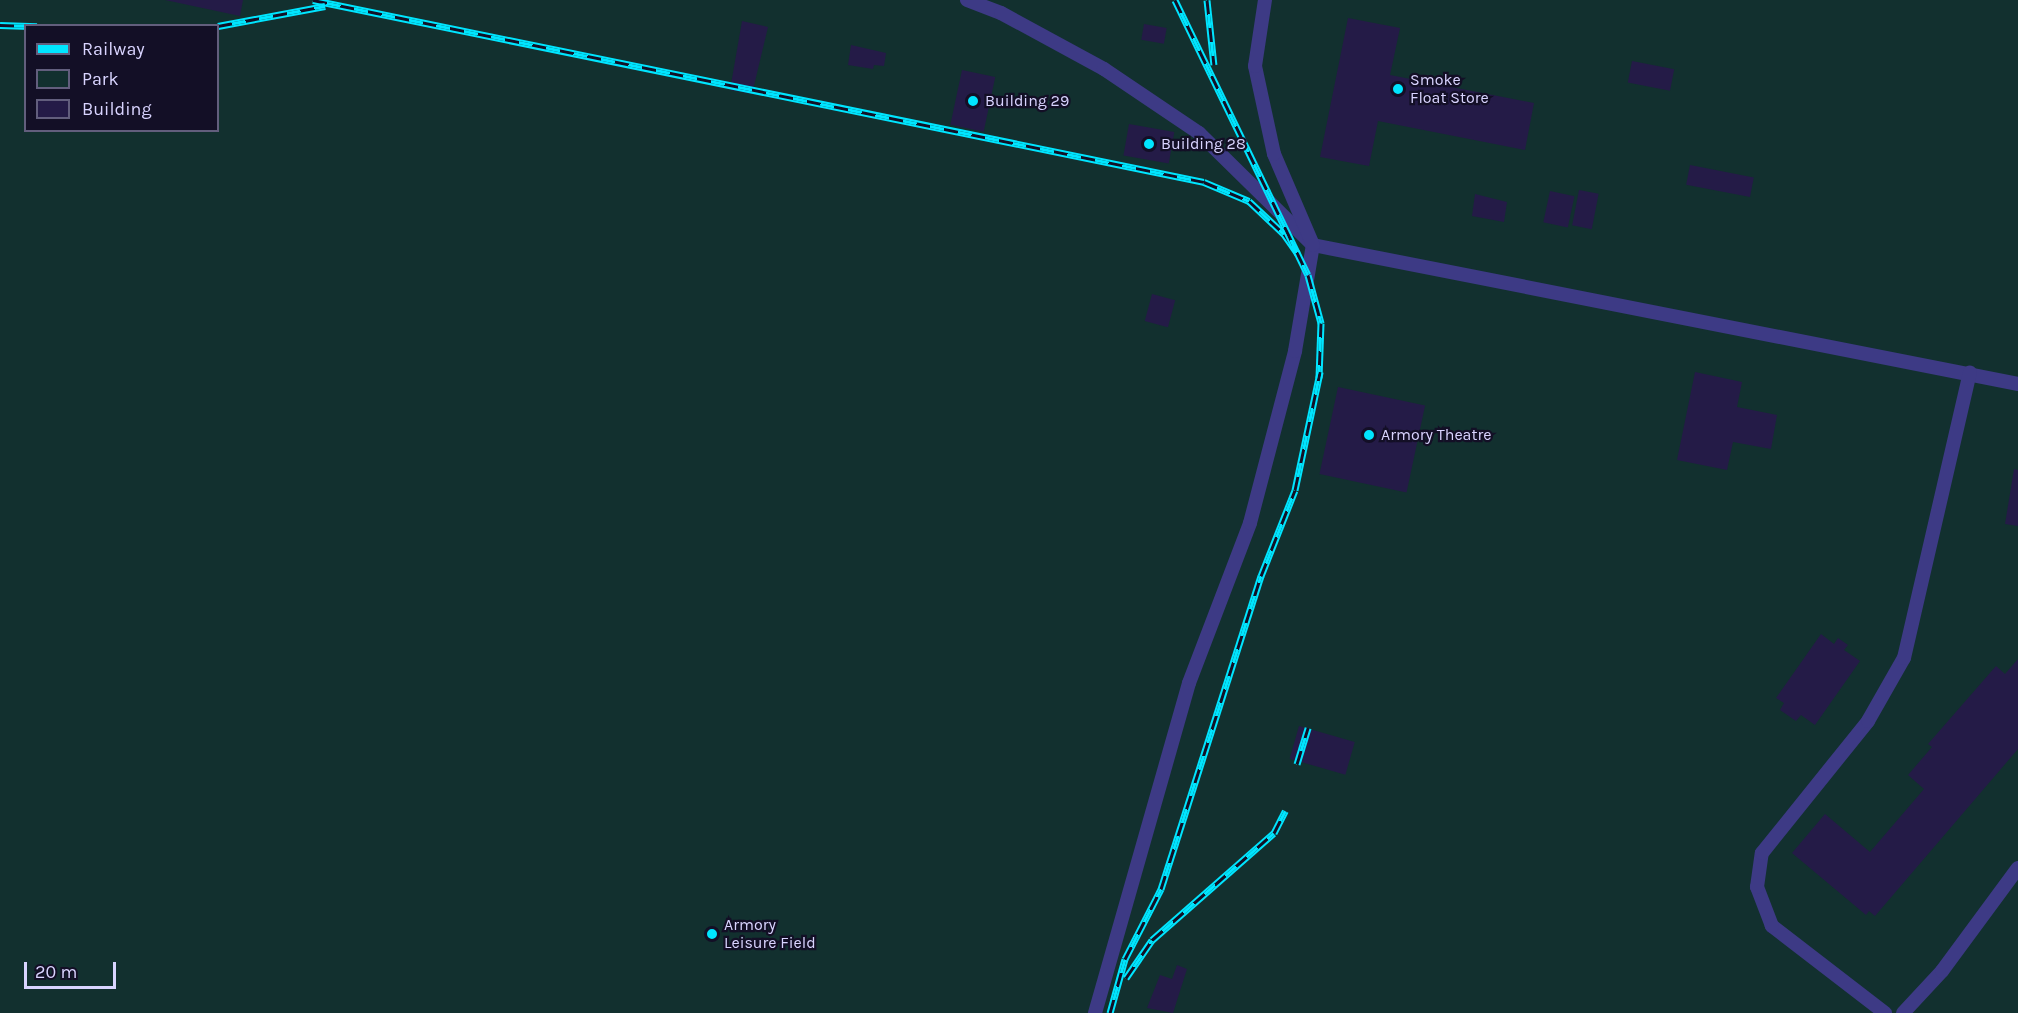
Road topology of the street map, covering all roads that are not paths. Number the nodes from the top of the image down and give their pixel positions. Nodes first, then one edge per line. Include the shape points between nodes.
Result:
1 (967, 0) edge
2 (1266, 1) edge
3 (1313, 246) junction
4 (1970, 373) junction
5 (2018, 384) edge
6 (2018, 868) edge
7 (1095, 1013) edge
8 (1885, 1013) edge
9 (1903, 1013) edge

1 - 3 lane via 1001,13 1104,69 1199,133
2 - 3 lane via 1255,66 1274,154
3 - 4 lane
3 - 7 lane via 1295,351 1250,523 1190,683
4 - 5 lane
4 - 8 lane via 1904,658 1868,721 1762,853 1757,887 1772,926
6 - 9 lane via 1942,971

